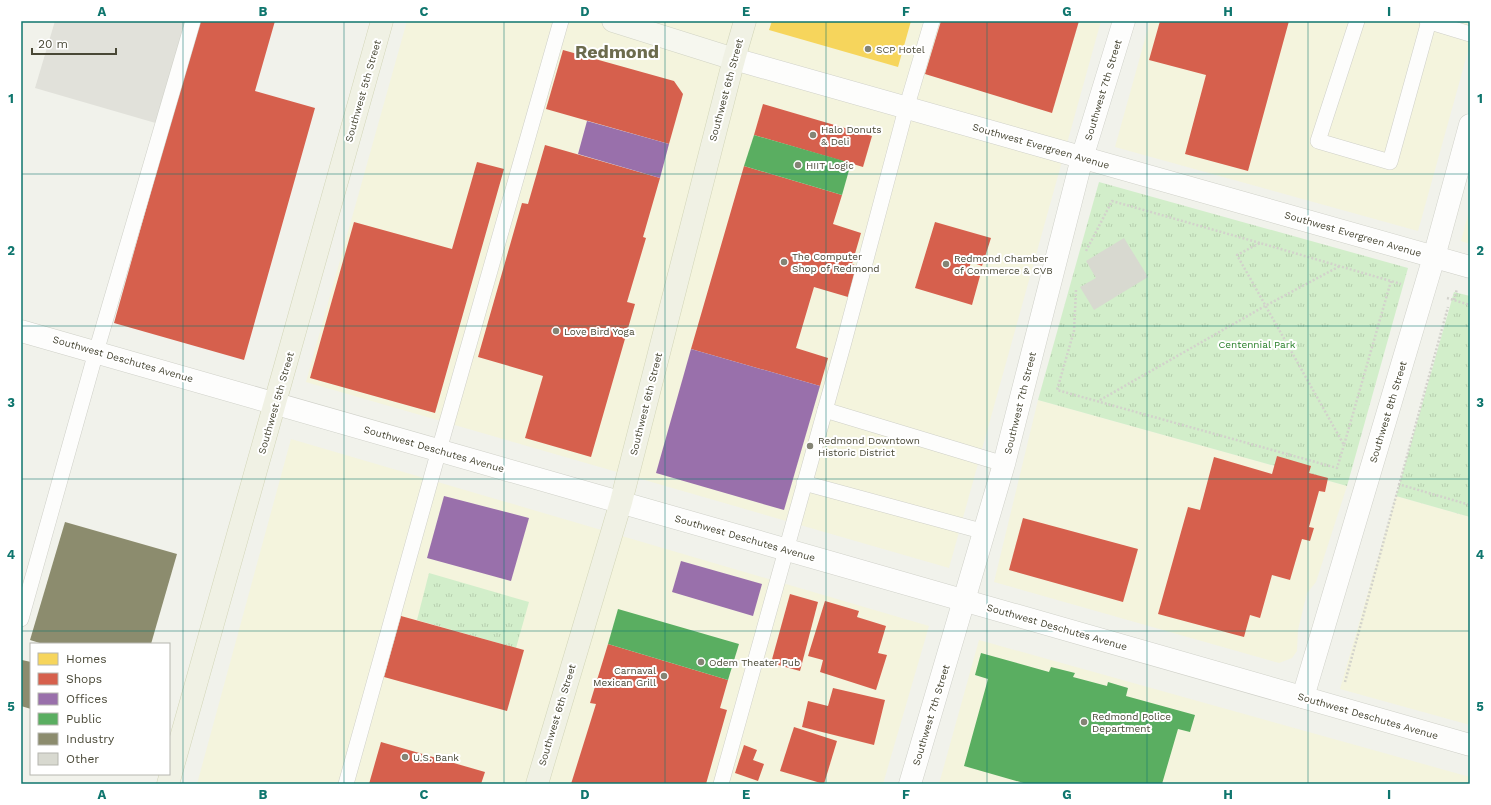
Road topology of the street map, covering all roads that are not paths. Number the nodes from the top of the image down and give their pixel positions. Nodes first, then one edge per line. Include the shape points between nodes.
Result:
1 (193, 21) edge
2 (382, 21) edge
3 (561, 21) edge
4 (613, 21) edge
5 (745, 21) edge
6 (932, 21) edge
7 (1124, 21) edge
8 (1357, 21) edge
9 (1429, 21) edge
10 (1470, 34) edge
11 (734, 59) junction
12 (906, 109) junction
13 (1470, 126) edge
14 (1082, 158) junction
15 (1434, 257) junction
16 (1470, 267) edge
17 (21, 330) edge
18 (96, 352) junction
19 (276, 403) junction
20 (825, 410) junction
21 (439, 450) junction
22 (1004, 464) junction
23 (804, 483) junction
24 (621, 502) junction
25 (985, 532) junction
26 (785, 550) junction
27 (965, 601) junction
28 (21, 619) edge
29 (1303, 697) junction
30 (1470, 745) edge
31 (168, 784) edge
32 (346, 784) edge
33 (537, 784) edge
34 (721, 784) edge
35 (910, 784) edge

1 - 18 lane
2 - 19 main road, Southwest 5th Street
3 - 21 lane
4 - 11 main road, Southwest Evergreen Avenue
5 - 11 main road, Southwest 6th Street
6 - 12 lane
7 - 14 street, Southwest 7th Street
8 - 9 lane via 1318,141 1390,162
9 - 10 lane
11 - 12 street, Southwest Evergreen Avenue
11 - 24 main road, Southwest 6th Street
12 - 14 street, Southwest Evergreen Avenue
12 - 20 lane
13 - 15 street, Southwest 8th Street
14 - 15 street, Southwest Evergreen Avenue
14 - 22 street, Southwest 7th Street
15 - 16 street, Southwest Evergreen Avenue
15 - 29 street, Southwest 8th Street
17 - 18 street, Southwest Deschutes Avenue
18 - 19 street, Southwest Deschutes Avenue
18 - 28 lane
19 - 21 street, Southwest Deschutes Avenue
19 - 31 main road, Southwest 5th Street
20 - 22 lane
20 - 23 lane
21 - 24 street, Southwest Deschutes Avenue
21 - 32 lane
22 - 25 street, Southwest 7th Street
23 - 25 lane
23 - 26 lane
24 - 26 street, Southwest Deschutes Avenue
24 - 33 main road, Southwest 6th Street
25 - 27 street, Southwest 7th Street
26 - 27 street, Southwest Deschutes Avenue
26 - 34 lane
27 - 29 street, Southwest Deschutes Avenue
27 - 35 street, Southwest 7th Street
29 - 30 street, Southwest Deschutes Avenue

